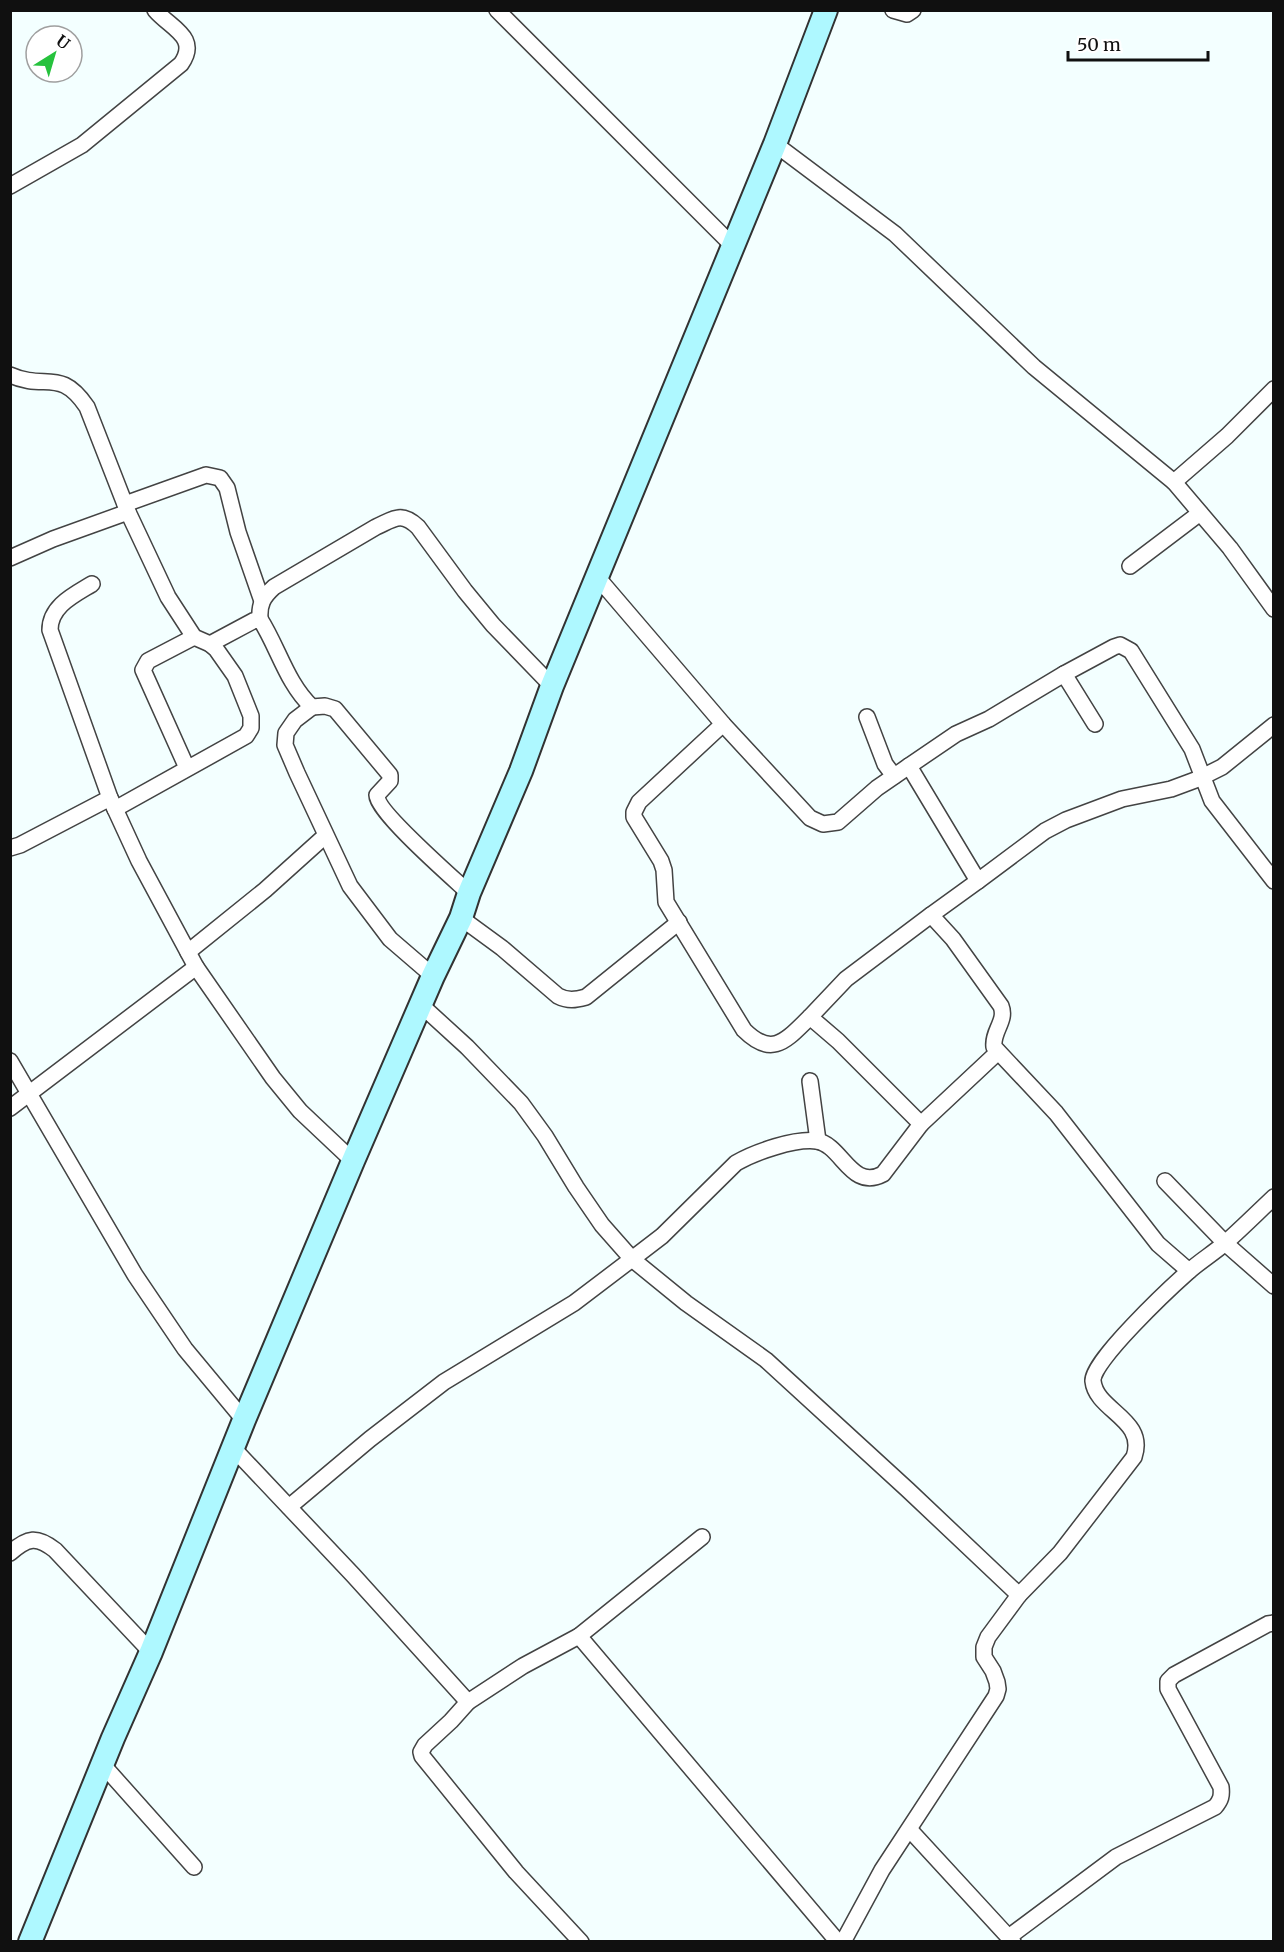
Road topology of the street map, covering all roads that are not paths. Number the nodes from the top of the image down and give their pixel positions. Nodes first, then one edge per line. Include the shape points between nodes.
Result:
1 (154, 10) edge
2 (497, 10) edge
3 (826, 10) edge
4 (893, 10) edge
5 (913, 10) edge
6 (776, 144) junction
7 (10, 186) edge
8 (733, 246) junction
9 (10, 375) edge
10 (1274, 389) edge
11 (1174, 482) junction
12 (127, 508) junction
13 (1200, 513) junction
14 (10, 558) edge
15 (1130, 566) dead end
16 (598, 578) junction
17 (92, 584) dead end
18 (261, 601) junction
19 (1274, 609) edge
20 (260, 620) junction
21 (194, 637) junction
22 (210, 644) junction
23 (1064, 674) junction
24 (552, 686) junction
25 (312, 707) junction
26 (867, 717) dead end
27 (723, 724) junction
28 (1095, 724) dead end
29 (1274, 725) edge
30 (909, 766) junction
31 (187, 768) junction
32 (894, 776) junction
33 (1203, 777) junction
34 (113, 803) junction
35 (326, 836) junction
36 (10, 848) edge
37 (978, 881) junction
38 (1274, 881) edge
39 (469, 893) junction
40 (931, 915) junction
41 (461, 918) junction
42 (679, 922) junction
43 (188, 952) junction
44 (196, 967) junction
45 (433, 976) junction
46 (421, 1005) junction
47 (810, 1017) junction
48 (998, 1052) junction
49 (10, 1061) edge
50 (810, 1081) dead end
51 (30, 1094) junction
52 (10, 1108) edge
53 (921, 1124) junction
54 (818, 1141) junction
55 (353, 1161) junction
56 (1165, 1181) dead end
57 (1274, 1197) edge
58 (1225, 1243) junction
59 (632, 1259) junction
60 (1189, 1271) junction
61 (1274, 1286) edge
62 (244, 1420) junction
63 (233, 1448) junction
64 (290, 1507) junction
65 (702, 1537) dead end
66 (13, 1544) edge
67 (1019, 1595) junction
68 (1274, 1623) edge
69 (579, 1636) junction
70 (151, 1652) junction
71 (468, 1702) junction
72 (103, 1765) junction
73 (910, 1830) junction
74 (194, 1867) dead end
75 (1012, 1939) edge
76 (30, 1941) edge
77 (581, 1941) edge
78 (840, 1941) edge

1 - 7 street via 186,42 189,49 181,64 82,145
2 - 8 street
3 - 6 street
4 - 5 street via 907,14
6 - 8 street
6 - 11 street via 895,234 1034,367
8 - 16 street
9 - 12 street via 74,389 87,407
10 - 11 street
11 - 13 street
12 - 14 street
12 - 18 street via 206,475 220,478 227,488
12 - 21 street via 168,597
13 - 15 street
13 - 19 street
16 - 24 street
16 - 27 street
17 - 34 street via 61,604 50,621 50,630
18 - 20 street
18 - 24 street via 274,587 376,527 402,517 418,527 493,625
20 - 22 street
20 - 25 street
21 - 22 street
21 - 31 street via 150,660 143,670
22 - 31 street via 235,676 251,716 251,728 246,736
23 - 28 street
23 - 30 street via 956,734
23 - 33 street via 1113,647 1126,647 1192,749
24 - 39 street
25 - 35 street via 295,720 285,739
25 - 39 street via 331,707 349,726 391,777 376,795 378,802
26 - 32 street via 885,764
27 - 32 street via 810,818 823,824 838,822
27 - 42 street via 639,802 634,812 661,861 666,902
29 - 33 street via 1222,767
30 - 32 street
30 - 37 street
31 - 34 street
33 - 37 street via 1171,789 1122,799 1066,820
33 - 38 street via 1212,801
34 - 36 street
34 - 43 street
35 - 43 street
35 - 45 street via 350,886 368,911 390,939
37 - 40 street
39 - 41 street
40 - 47 street via 846,979
40 - 48 street via 1001,1006 1003,1017 993,1040
41 - 42 street via 566,1000 586,997
41 - 45 street
42 - 47 street via 752,1039 777,1045
43 - 44 street
44 - 51 street
44 - 55 street via 273,1078 300,1111
45 - 46 street
46 - 55 street
46 - 59 street via 521,1103 602,1225
47 - 53 street
48 - 53 street
48 - 60 street via 1056,1113 1158,1244
49 - 51 street
50 - 54 street
51 - 52 street
51 - 62 street via 135,1275 185,1349
53 - 54 street via 875,1178 852,1170
54 - 59 street via 747,1156
55 - 62 street
56 - 58 street
57 - 58 street
58 - 60 street
58 - 61 street
59 - 64 street via 574,1303 444,1382
59 - 67 street via 766,1360
60 - 67 street via 1120,1339 1094,1373 1099,1395 1137,1439 1134,1457 1059,1553
62 - 63 street
63 - 64 street
63 - 70 street
64 - 71 street
65 - 69 street
66 - 70 street via 38,1539 56,1550
67 - 73 street via 984,1647 984,1657 997,1682 996,1696
68 - 75 street via 1168,1681 1168,1689 1221,1786 1219,1803 1116,1857
69 - 71 street
69 - 78 street
70 - 72 street
71 - 77 street via 425,1745 422,1756 516,1872
72 - 74 street
72 - 76 street
73 - 75 street
73 - 78 street

